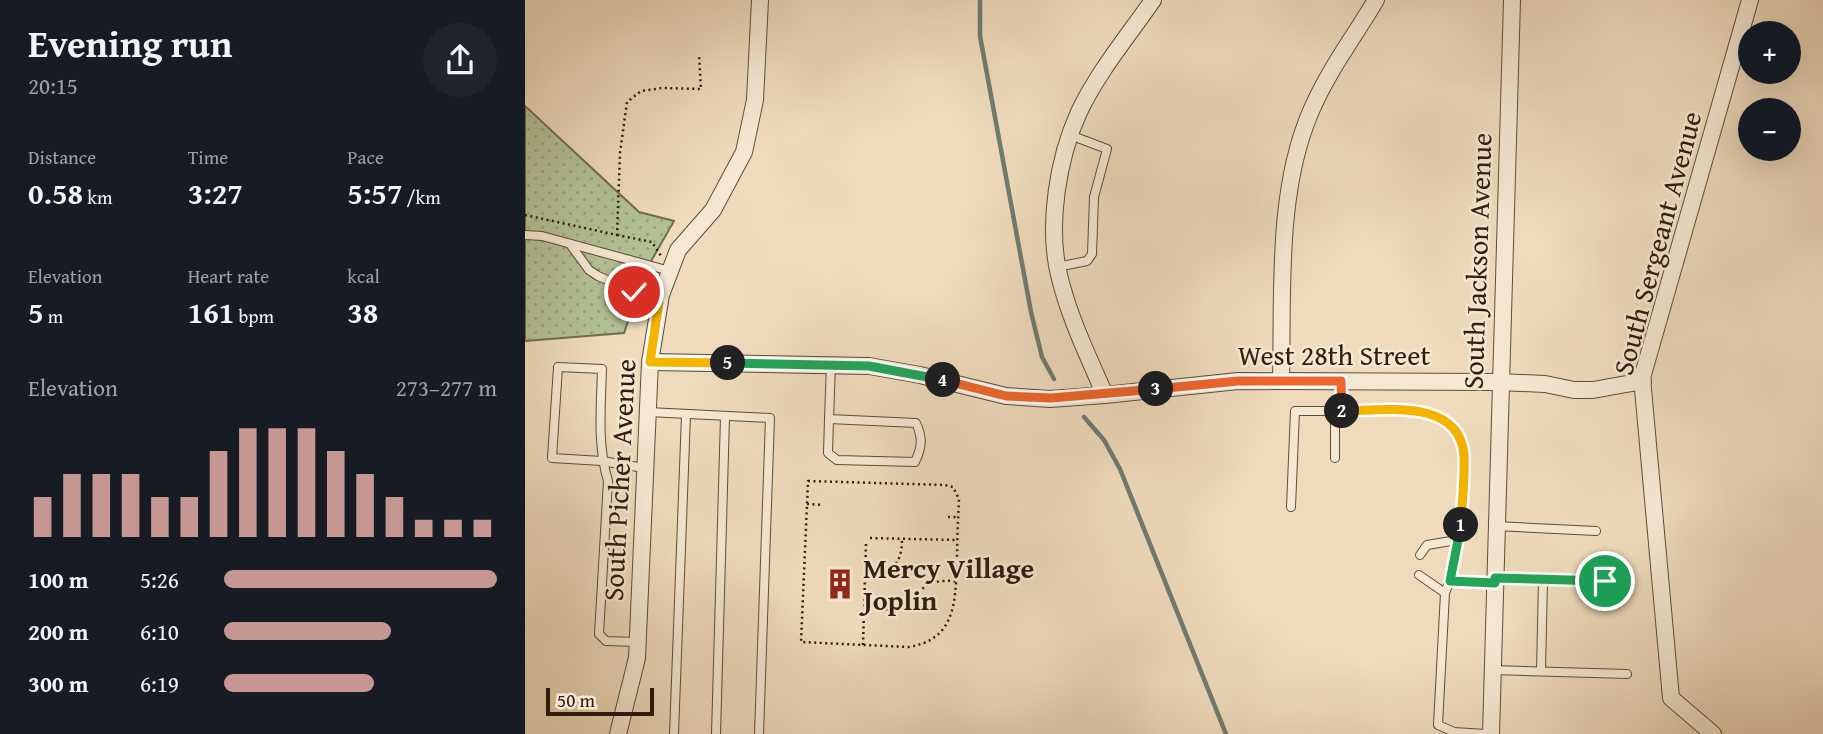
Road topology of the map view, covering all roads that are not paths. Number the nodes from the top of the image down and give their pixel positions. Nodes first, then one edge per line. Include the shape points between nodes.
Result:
1 (760, 0) edge
2 (1153, 0) edge
3 (1376, 0) edge
4 (1512, 0) edge
5 (1750, 0) edge
6 (1070, 135) junction
7 (525, 235) edge
8 (570, 244) junction
9 (1057, 267) junction
10 (670, 271) junction
11 (659, 302) junction
12 (650, 362) junction
13 (831, 365) junction
14 (1281, 380) junction
15 (1341, 381) junction
16 (1643, 381) junction
17 (1499, 382) junction
18 (1105, 395) junction
19 (1338, 411) junction
20 (647, 412) junction
21 (685, 415) junction
22 (725, 417) junction
23 (829, 419) junction
24 (1335, 458) dead end
25 (602, 461) junction
26 (644, 468) junction
27 (1291, 507) dead end
28 (1496, 526) junction
29 (1596, 531) dead end
30 (1457, 540) junction
31 (1420, 555) dead end
32 (1419, 575) dead end
33 (1543, 580) junction
34 (1450, 581) junction
35 (1495, 581) junction
36 (1605, 581) dead end
37 (1445, 593) junction
38 (637, 642) junction
39 (1492, 670) junction
40 (1541, 671) junction
41 (1627, 674) dead end
42 (618, 734) edge
43 (674, 734) edge
44 (716, 734) edge
45 (759, 734) edge
46 (1485, 734) edge
47 (1491, 734) edge
48 (1713, 734) edge

1 - 10 street, South Picher Avenue via 755,100 744,152 713,210 678,250
2 - 6 street via 1093,87
3 - 14 street via 1320,91 1293,163 1286,210
4 - 17 street, South Jackson Avenue
5 - 16 street, South Sergeant Avenue
6 - 9 street via 1056,194
6 - 9 lane via 1107,149 1092,209 1092,254 1087,261
7 - 8 lane
8 - 10 lane
8 - 11 lane via 598,276
9 - 18 street via 1076,330
10 - 11 street, South Picher Avenue
11 - 12 street, South Picher Avenue
12 - 13 street, West 28th Street
12 - 20 street, South Picher Avenue
13 - 18 street, West 28th Street via 920,374 1006,396
13 - 23 lane
14 - 15 street, West 28th Street
14 - 18 street, West 28th Street
15 - 17 street, West 28th Street
15 - 19 lane
16 - 17 street, West 28th Street via 1593,390
16 - 48 street, South Sergeant Avenue via 1671,698
17 - 28 street, South Jackson Avenue
19 - 24 lane
19 - 27 lane via 1295,411
19 - 30 lane via 1425,411 1452,426 1464,455
20 - 21 lane
20 - 26 street, South Picher Avenue
21 - 22 lane
21 - 43 lane
22 - 44 lane
22 - 45 lane via 770,418
23 - 23 lane via 828,453 837,460 915,462 920,451 922,435 916,423
25 - 25 lane via 552,458 558,367 602,369
25 - 26 lane
25 - 38 lane via 608,481 599,634 606,641
26 - 38 street, South Picher Avenue
28 - 29 lane
28 - 35 street, South Jackson Avenue
30 - 31 lane via 1427,545
30 - 34 lane
32 - 37 lane
33 - 35 lane
33 - 36 lane
33 - 40 lane
34 - 35 lane
34 - 37 lane
35 - 39 street, South Jackson Avenue
37 - 46 lane via 1438,725 1454,732
38 - 42 street, South Picher Avenue
39 - 40 lane
39 - 47 street, South Jackson Avenue
40 - 41 lane

